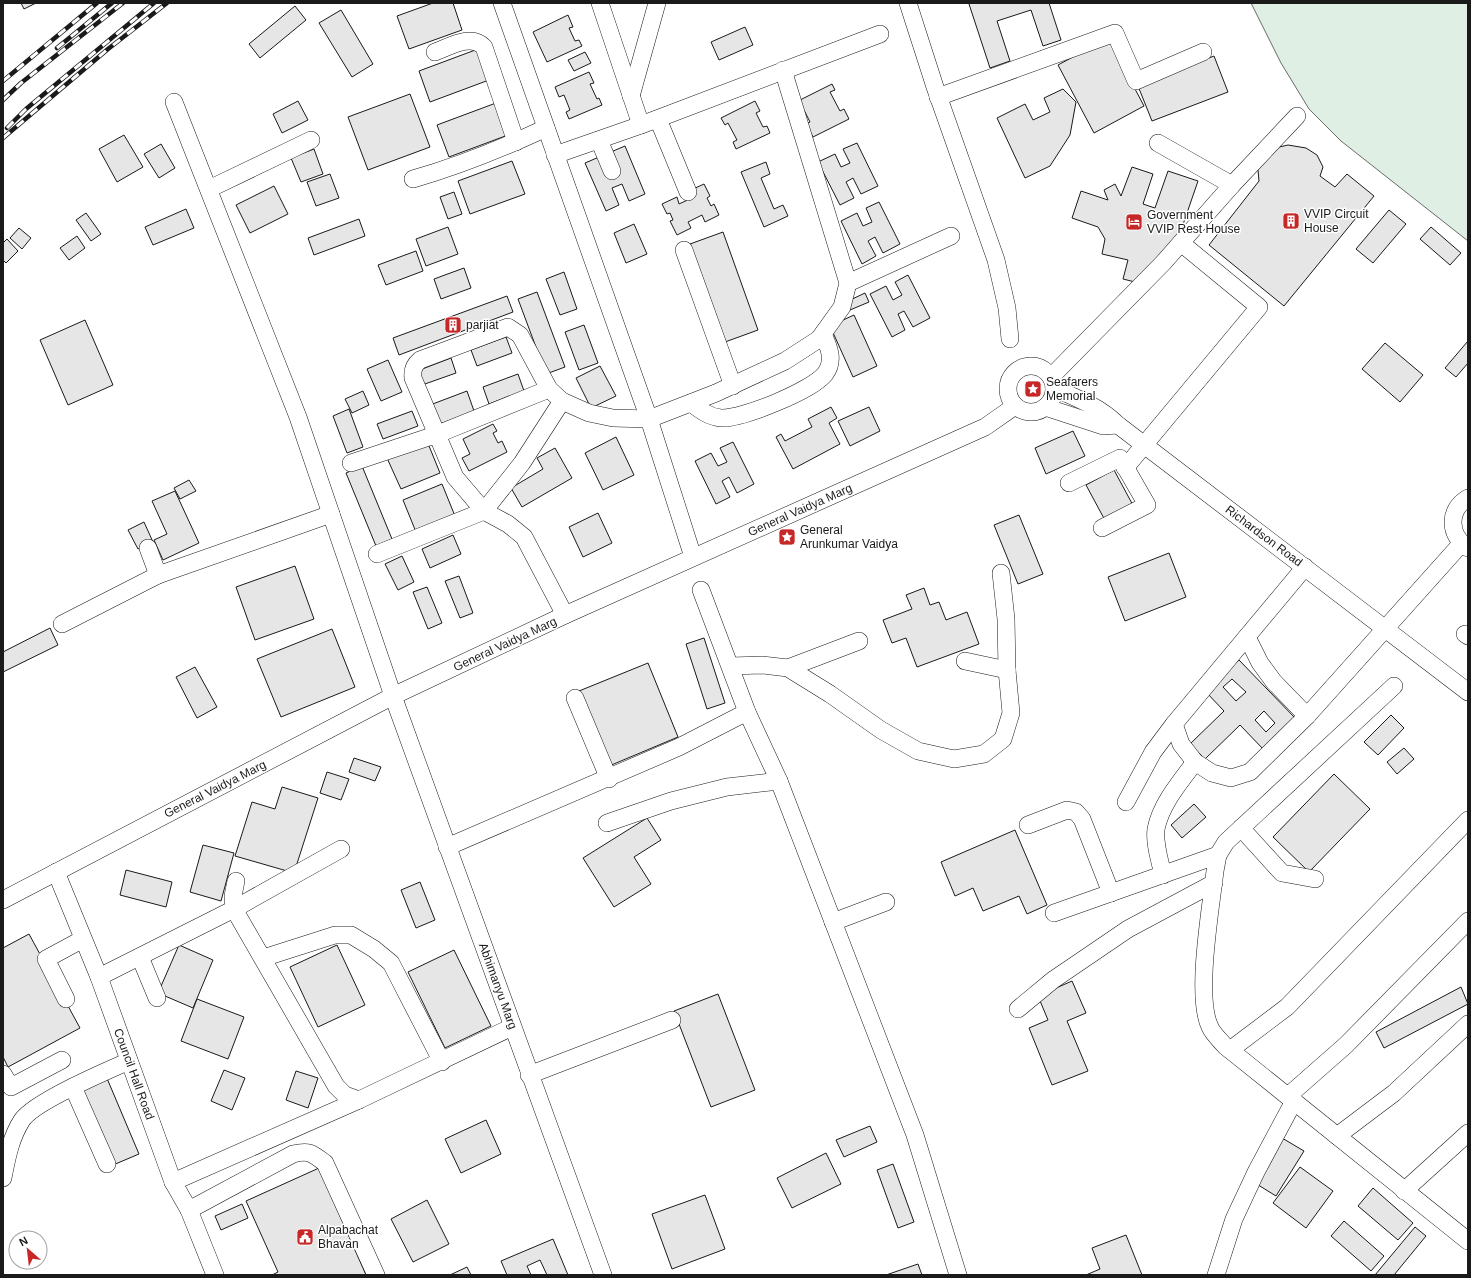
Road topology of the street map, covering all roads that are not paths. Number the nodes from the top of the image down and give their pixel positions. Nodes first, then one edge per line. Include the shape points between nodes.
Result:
1 (502, 3) edge
2 (600, 3) edge
3 (657, 3) edge
4 (908, 3) edge
5 (880, 34) dead end
6 (435, 52) dead end
7 (1203, 52) dead end
8 (783, 70) junction
9 (631, 96) junction
10 (938, 98) junction
11 (174, 102) dead end
12 (1297, 116) dead end
13 (658, 119) junction
14 (641, 125) junction
15 (546, 128) junction
16 (311, 140) dead end
17 (599, 140) junction
18 (516, 142) junction
19 (1158, 143) dead end
20 (556, 155) junction
21 (612, 171) dead end
22 (413, 179) dead end
23 (1232, 185) junction
24 (209, 189) junction
25 (688, 192) dead end
26 (950, 236) dead end
27 (1181, 243) junction
28 (684, 250) dead end
29 (848, 283) junction
30 (823, 334) junction
31 (1010, 339) dead end
32 (1053, 382) junction
33 (733, 386) junction
34 (549, 389) junction
35 (562, 401) junction
36 (690, 403) junction
37 (1015, 406) junction
38 (1045, 407) junction
39 (648, 419) junction
40 (1118, 425) junction
41 (438, 434) junction
42 (1145, 445) junction
43 (351, 463) dead end
44 (1125, 468) junction
45 (1069, 484) dead end
46 (1468, 498) edge
47 (484, 510) junction
48 (331, 514) junction
49 (1102, 528) dead end
50 (1464, 546) edge
51 (148, 548) dead end
52 (377, 554) dead end
53 (693, 557) junction
54 (1305, 567) junction
55 (1002, 572) dead end
56 (158, 575) junction
57 (701, 590) dead end
58 (565, 615) junction
59 (62, 624) dead end
60 (1384, 628) junction
61 (1247, 636) junction
62 (859, 641) dead end
63 (965, 661) dead end
64 (731, 666) junction
65 (788, 668) junction
66 (1007, 670) junction
67 (1394, 686) dead end
68 (1468, 692) edge
69 (393, 696) junction
70 (575, 698) dead end
71 (747, 712) junction
72 (1307, 716) junction
73 (1174, 724) junction
74 (1195, 762) junction
75 (609, 778) junction
76 (779, 781) junction
77 (1126, 802) dead end
78 (1468, 820) edge
79 (607, 823) dead end
80 (1028, 825) dead end
81 (1241, 828) junction
82 (448, 847) junction
83 (341, 850) dead end
84 (1218, 856) junction
85 (56, 872) junction
86 (1163, 875) junction
87 (1315, 879) dead end
88 (236, 881) dead end
89 (1214, 883) junction
90 (1111, 893) junction
91 (3, 900) edge
92 (886, 902) dead end
93 (234, 908) junction
94 (1054, 913) dead end
95 (1468, 921) edge
96 (833, 922) junction
97 (83, 939) junction
98 (140, 957) junction
99 (263, 958) junction
100 (99, 977) junction
101 (157, 998) dead end
102 (66, 1000) dead end
103 (1018, 1009) dead end
104 (672, 1020) dead end
105 (1468, 1024) edge
106 (512, 1027) junction
107 (1230, 1050) junction
108 (62, 1060) dead end
109 (129, 1061) junction
110 (442, 1062) junction
111 (3, 1074) edge
112 (529, 1075) junction
113 (73, 1087) junction
114 (1291, 1098) junction
115 (359, 1100) junction
116 (1468, 1133) edge
117 (1338, 1136) junction
118 (107, 1164) dead end
119 (3, 1178) edge
120 (174, 1182) junction
121 (1404, 1191) junction
122 (189, 1210) junction
123 (1468, 1241) edge
124 (215, 1275) edge
125 (376, 1275) edge
126 (603, 1275) edge
127 (958, 1275) edge
128 (1216, 1275) edge

1 - 15 street
2 - 9 street
3 - 9 street
4 - 10 street
5 - 8 street
6 - 18 street via 465,41 474,41 484,47
7 - 10 street via 1136,81 1115,33
8 - 13 street
8 - 29 street
9 - 14 street
10 - 31 street via 996,260 1007,308
11 - 24 street, Abhimanyu Marg
12 - 23 street
13 - 14 street
13 - 25 street
14 - 17 street
15 - 18 street
15 - 20 street
16 - 24 street
17 - 20 street
17 - 21 street
18 - 22 street via 470,161
19 - 23 street
20 - 39 street
23 - 27 street
24 - 48 street, Abhimanyu Marg via 298,417
26 - 29 street
27 - 32 street
27 - 42 street via 1259,307
28 - 33 street
29 - 30 street via 842,307
30 - 33 street via 785,361
30 - 36 street via 831,355 829,365 825,374 810,385 740,416 720,418 706,414
32 - 37 street via 1048,372 1036,366 1017,370 1008,387 1008,394
32 - 38 street via 1053,396
32 - 40 street, Richardson Road via 1109,416
33 - 36 street
34 - 35 street
34 - 41 street
34 - 41 street via 520,335 508,327 420,360 412,370 413,378
35 - 39 street via 589,413 613,418
35 - 47 street via 522,463
36 - 39 street
37 - 38 street via 1026,412
37 - 53 street, General Vaidya Marg via 985,428
38 - 40 street via 1103,426
39 - 53 street
40 - 42 street, Richardson Road
41 - 43 street
41 - 47 street via 455,477
42 - 44 street
42 - 54 street, Richardson Road
44 - 45 street via 1120,458
44 - 49 street via 1147,505
46 - 50 street via 1458,506 1452,522 1456,537
47 - 52 street
47 - 58 street via 524,537
48 - 56 street
48 - 69 street, Abhimanyu Marg
50 - 60 street
51 - 56 street
53 - 58 street, General Vaidya Marg
54 - 60 street, Richardson Road
54 - 61 street
55 - 66 street
56 - 59 street
57 - 64 street
58 - 69 street, General Vaidya Marg
60 - 68 street, Richardson Road
60 - 72 street
61 - 72 street via 1260,663 1274,682
61 - 73 street
62 - 65 street
63 - 66 street
64 - 65 street via 762,664
64 - 71 street
65 - 66 street via 918,751 954,759 984,754 1003,739 1011,713
67 - 81 street
69 - 82 street, Abhimanyu Marg
69 - 85 street, General Vaidya Marg
70 - 75 street
71 - 75 street via 679,747
71 - 76 street
72 - 74 street via 1250,772 1231,778 1221,776
73 - 74 street via 1182,744
73 - 77 street via 1154,752
74 - 86 street via 1172,793 1156,829
75 - 82 street
76 - 79 street via 727,787 678,799
76 - 96 street
78 - 107 street via 1287,1007
80 - 90 street via 1067,810 1076,812 1082,819
81 - 84 street via 1226,842
81 - 87 street via 1282,873
82 - 106 street, Abhimanyu Marg
83 - 93 street
84 - 86 street
84 - 89 street
85 - 91 street, General Vaidya Marg
85 - 97 street, Council Hall Road
86 - 90 street
88 - 93 street
89 - 103 street via 1128,929 1053,980
89 - 107 street via 1203,983 1204,1008 1210,1027
90 - 94 street
92 - 96 street
93 - 98 street
93 - 99 street
95 - 114 street
96 - 127 street via 915,1135
97 - 100 street, Council Hall Road
97 - 102 street via 46,958
98 - 100 street
98 - 101 street
99 - 110 street via 335,935 351,935 391,963
99 - 115 street via 336,1086 346,1095
100 - 109 street, Council Hall Road
104 - 112 street
105 - 117 street via 1394,1093
106 - 110 street
106 - 112 street, Abhimanyu Marg
107 - 114 street
108 - 111 street via 11,1087
109 - 113 street
109 - 120 street, Council Hall Road
110 - 115 street
112 - 126 street, Abhimanyu Marg
113 - 118 street
113 - 119 street via 23,1118 9,1149
114 - 117 street
114 - 128 street via 1234,1218
115 - 120 street
116 - 121 street
117 - 121 street
120 - 122 street, Council Hall Road
121 - 123 street
122 - 124 street, Council Hall Road
122 - 125 street via 293,1154 306,1151 325,1163

